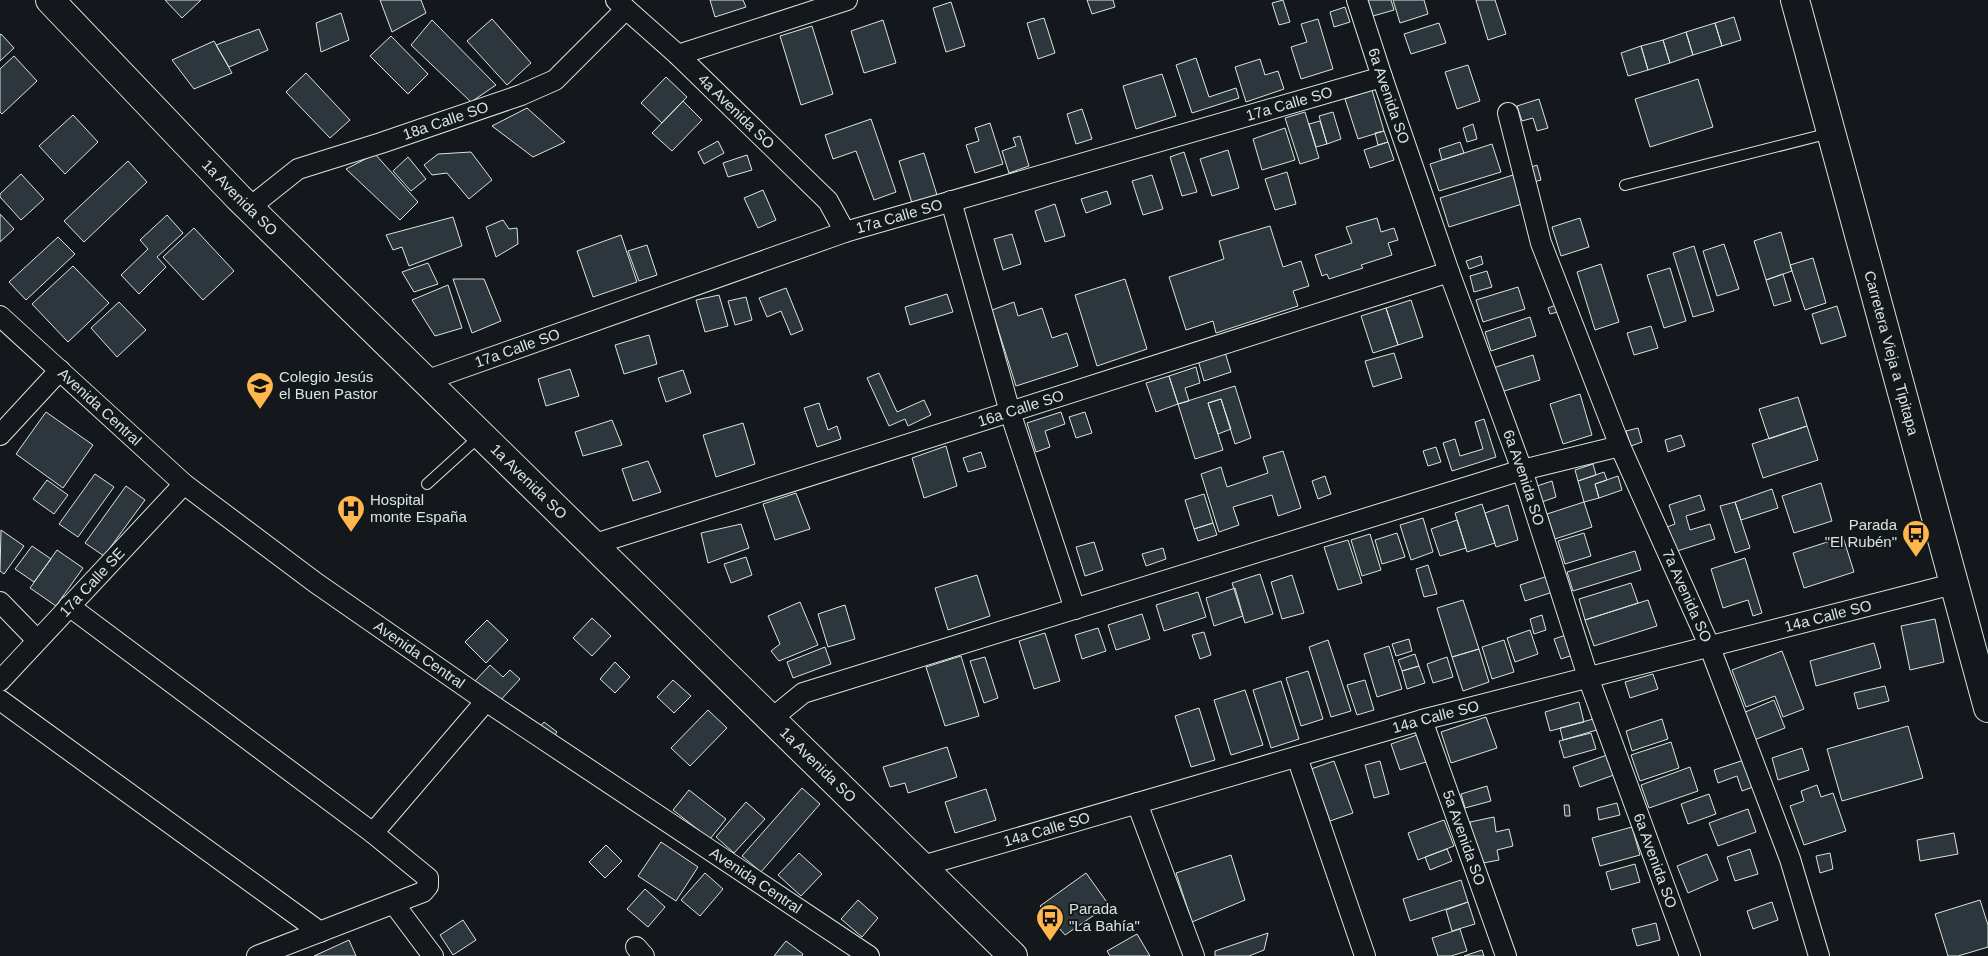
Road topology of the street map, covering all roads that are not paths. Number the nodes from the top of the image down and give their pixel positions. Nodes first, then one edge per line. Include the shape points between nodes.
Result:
1 (50, 0) edge
2 (847, 0) edge
3 (1357, 0) edge
4 (1795, 0) edge
5 (621, 4) edge
6 (678, 55) junction
7 (1382, 77) junction
8 (1508, 113) dead end
9 (1831, 133) junction
10 (1625, 184) dead end
11 (951, 202) junction
12 (249, 208) junction
13 (845, 232) junction
14 (1449, 272) junction
15 (0, 316) edge
16 (60, 370) junction
17 (425, 381) junction
18 (1010, 412) junction
19 (0, 435) edge
20 (481, 435) junction
21 (1620, 446) junction
22 (1522, 470) junction
23 (184, 484) junction
24 (427, 484) dead end
25 (592, 545) junction
26 (1953, 584) junction
27 (0, 602) edge
28 (69, 606) junction
29 (1075, 609) junction
30 (37, 640) junction
31 (1709, 645) junction
32 (1588, 677) junction
33 (0, 681) edge
34 (0, 700) edge
35 (486, 701) junction
36 (1988, 708) edge
37 (770, 720) junction
38 (1422, 720) junction
39 (1297, 757) junction
40 (1137, 803) junction
41 (373, 833) junction
42 (922, 866) junction
43 (394, 904) junction
44 (320, 932) junction
45 (257, 956) edge
46 (433, 956) edge
47 (869, 956) edge
48 (1013, 956) edge
49 (1194, 956) edge
50 (1365, 956) edge
51 (1506, 956) edge
52 (1690, 956) edge
53 (1819, 956) edge

1 - 12 main road, 1a Avenida SO
2 - 6 street
3 - 7 street, 6a Avenida SO
4 - 9 main road, Carretera Vieja a Tipitapa
5 - 6 street, 4a Avenida SO
5 - 12 street, 18a Calle SO via 555,80 521,95 298,169
6 - 13 street, 4a Avenida SO via 828,201
7 - 11 street, 17a Calle SO
7 - 14 street, 6a Avenida SO
8 - 21 street, 7a Avenida SO via 1541,242
9 - 10 lane
9 - 26 main road, Carretera Vieja a Tipitapa
11 - 13 street, 17a Calle SO
11 - 18 street
12 - 17 main road, 1a Avenida SO
13 - 17 street, 17a Calle SO
14 - 18 street, 16a Calle SO
14 - 22 street, 6a Avenida SO
15 - 16 street, Avenida Central
16 - 19 street
16 - 23 street, Avenida Central
17 - 20 main road, 1a Avenida SO
18 - 25 street, 16a Calle SO
18 - 29 street
20 - 24 lane
20 - 25 main road, 1a Avenida SO
21 - 22 street
21 - 31 street, 7a Avenida SO
22 - 29 street
22 - 32 street, 6a Avenida SO
23 - 28 street, 17a Calle SE
23 - 35 street, Avenida Central via 316,583
25 - 37 main road, 1a Avenida SO
26 - 31 street, 14a Calle SO
26 - 36 main road, Carretera Vieja a Tipitapa
27 - 30 street
28 - 30 street, 17a Calle SE
28 - 41 street
29 - 37 street via 803,693
30 - 33 street, 17a Calle SE
31 - 32 street, 14a Calle SO
31 - 53 street, 7a Avenida SO via 1790,860
32 - 38 street, 14a Calle SO
32 - 52 street, 6a Avenida SO
34 - 44 street
35 - 41 street
35 - 47 street, Avenida Central
37 - 42 main road, 1a Avenida SO
38 - 39 street, 14a Calle SO
38 - 51 street, 5a Avenida SO
39 - 40 street, 14a Calle SO
39 - 50 street
40 - 42 street, 14a Calle SO
40 - 49 street
41 - 43 street via 428,878 428,886 423,892
42 - 48 main road, 1a Avenida SO
43 - 44 street
43 - 46 street
44 - 45 street

